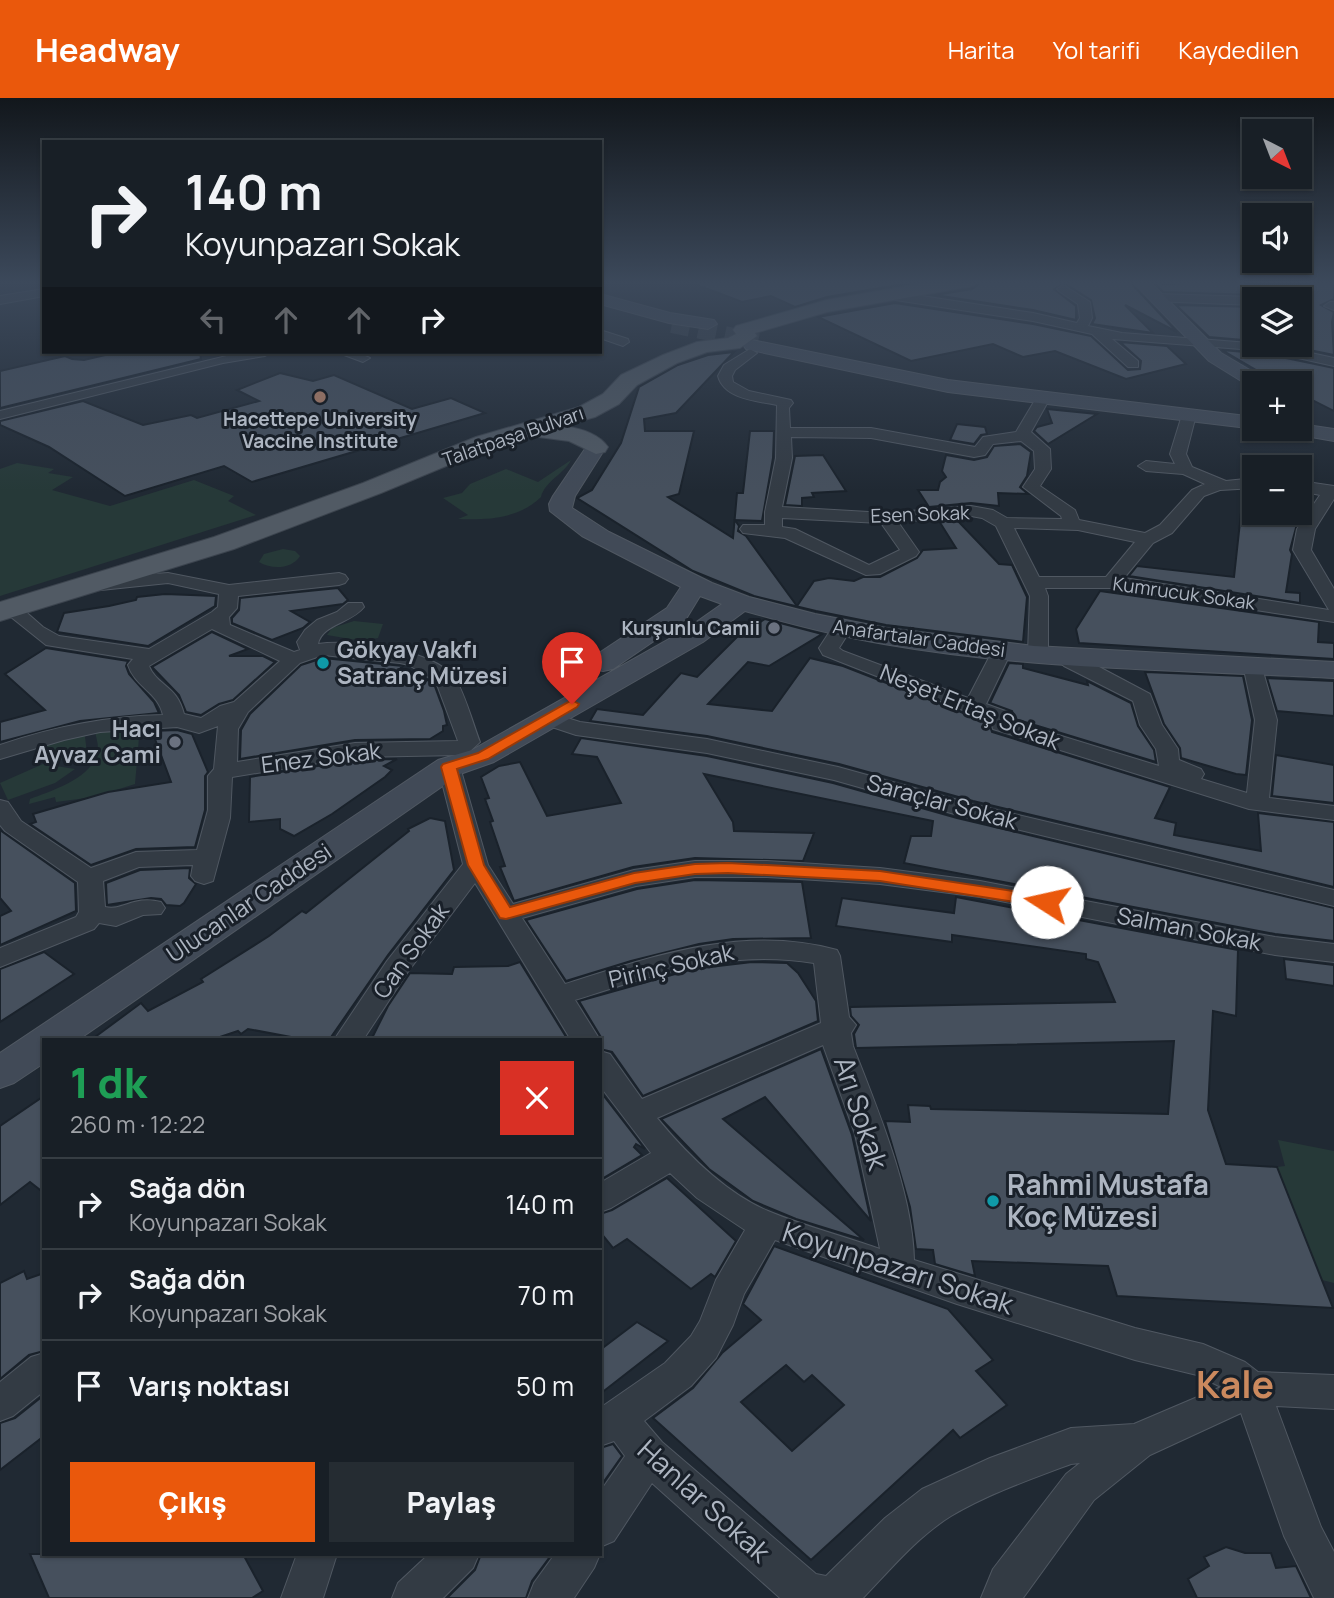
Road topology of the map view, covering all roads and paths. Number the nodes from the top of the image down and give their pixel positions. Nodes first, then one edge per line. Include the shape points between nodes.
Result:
1 (647, 351) edge
2 (681, 351) tunnel mouth
3 (742, 351) edge
4 (781, 351) tunnel mouth
5 (1118, 351) edge
6 (1208, 351) edge
7 (1289, 351) edge
8 (253, 354) edge
9 (350, 354) edge
10 (363, 358) dead end
11 (1334, 362) edge
12 (1133, 364) dead end
13 (1242, 373) edge
14 (951, 384) junction
15 (619, 393) junction
16 (1043, 398) junction
17 (584, 400) junction
18 (0, 415) edge
19 (1189, 415) junction
20 (1242, 418) edge
21 (1242, 418) edge
22 (1312, 418) edge
23 (1334, 426) edge
24 (520, 430) junction
25 (606, 432) junction
26 (784, 432) junction
27 (1312, 432) edge
28 (1334, 435) edge
29 (1024, 436) junction
30 (1146, 466) dead end
31 (1186, 470) junction
32 (1242, 484) edge
33 (1217, 485) junction
34 (1312, 488) edge
35 (1332, 491) edge
36 (773, 512) junction
37 (886, 517) junction
38 (1003, 523) junction
39 (1071, 524) junction
40 (749, 529) dead end
41 (774, 533) junction
42 (1147, 539) junction
43 (339, 579) dead end
44 (1326, 581) edge
45 (1111, 582) junction
46 (1033, 583) junction
47 (97, 584) junction
48 (695, 584) junction
49 (229, 591) junction
50 (740, 602) junction
51 (1334, 605) edge
52 (355, 607) dead end
53 (4, 608) edge
54 (219, 616) junction
55 (1334, 616) edge
56 (841, 629) junction
57 (1002, 650) junction
58 (156, 654) junction
59 (1050, 654) junction
60 (302, 655) junction
61 (1252, 665) junction
62 (1334, 670) edge
63 (974, 707) junction
64 (240, 708) junction
65 (548, 718) junction
66 (175, 720) junction
67 (0, 752) edge
68 (459, 753) junction
69 (225, 771) junction
70 (1257, 804) junction
71 (0, 807) edge
72 (1334, 813) edge
73 (476, 865) junction
74 (88, 878) junction
75 (1334, 898) edge
76 (152, 908) dead end
77 (92, 913) junction
78 (506, 914) junction
79 (1334, 953) edge
80 (827, 956) joint
81 (0, 958) edge
82 (558, 996) junction
83 (839, 1026) junction
84 (52, 1038) edge
85 (349, 1038) edge
86 (585, 1038) edge
87 (42, 1044) edge
88 (602, 1068) edge
89 (0, 1073) edge
90 (637, 1114) junction
91 (672, 1156) junction
92 (602, 1198) edge
93 (764, 1224) junction
94 (897, 1269) junction
95 (42, 1371) edge
96 (1251, 1388) junction
97 (1334, 1392) edge
98 (0, 1404) edge
99 (609, 1423) edge
100 (1137, 1442) junction
101 (648, 1455) junction
102 (602, 1524) edge
103 (316, 1556) edge
104 (457, 1556) edge
105 (579, 1556) edge
106 (1334, 1595) edge
107 (302, 1598) edge
108 (413, 1598) edge
109 (549, 1598) edge
110 (832, 1598) edge
111 (1002, 1598) edge

1 - 17 main road, Talatpaşa Bulvarı
2 - 15 main road, Talatpaşa Bulvarı via 629,380
3 - 26 street via 724,376 727,384 744,394 786,403 782,408
4 - 14 main road via 861,377
5 - 12 street
6 - 13 main road
7 - 11 street
8 - 18 street
9 - 10 street
14 - 16 main road
14 - 20 main road
15 - 17 main road, Talatpaşa Bulvarı
15 - 25 main road
16 - 19 main road
16 - 29 street
17 - 24 main road, Talatpaşa Bulvarı
17 - 25 main road via 596,429
17 - 53 main road, Talatpaşa Bulvarı
19 - 21 main road
19 - 31 street via 1178,454
22 - 23 main road
24 - 25 main road via 575,435
24 - 47 main road, Talatpaşa Bulvarı via 263,529
25 - 48 main road, Anafartalar Caddesi via 564,496 561,511 583,527
26 - 29 street via 871,433 974,452 980,452 988,440
26 - 36 street
27 - 28 main road
29 - 39 street via 1042,449 1044,469 1031,487 1069,514
30 - 31 street
31 - 33 street
32 - 33 street
33 - 42 street via 1198,493 1166,529
34 - 35 street
35 - 44 street via 1306,529 1302,550
36 - 37 street, Esen Sokak
36 - 41 street
37 - 38 street, Esen Sokak via 971,511
37 - 41 street via 910,552 873,570 789,533
38 - 39 street, Esen Sokak
38 - 46 street
39 - 42 street, Esen Sokak
40 - 41 street
42 - 45 street
43 - 49 street
44 - 51 street
45 - 46 street, Kumrucuk Sokak
45 - 55 street, Kumrucuk Sokak
46 - 59 street
47 - 49 street via 168,578
47 - 53 main road, Talatpaşa Bulvarı
48 - 50 main road, Anafartalar Caddesi
48 - 68 main road via 683,605 662,625
49 - 54 street via 227,608
50 - 56 main road, Anafartalar Caddesi
50 - 65 main road via 719,621
52 - 60 street via 312,631
53 - 58 street via 53,641
54 - 58 street
54 - 60 street via 221,628
56 - 57 main road, Anafartalar Caddesi
56 - 63 street, Neşet Ertaş Sokak via 829,648 835,655
57 - 59 main road, Anafartalar Caddesi
57 - 63 street
58 - 66 street via 138,665 140,673 166,694
59 - 61 main road, Anafartalar Caddesi
59 - 70 street via 1143,698 1151,725 1167,749 1168,763
60 - 64 street
60 - 68 street via 359,650 416,661 445,679
61 - 62 main road, Anafartalar Caddesi
61 - 70 street via 1266,720
63 - 70 street, Neşet Ertaş Sokak via 1003,719 1001,724
64 - 66 street via 227,708 199,726
64 - 69 street via 228,729
65 - 68 main road via 483,756
65 - 75 street, Saraçlar Sokak via 576,728 707,746 838,774 966,810
66 - 67 street via 94,725
68 - 69 street, Enez Sokak via 355,750
68 - 73 street
68 - 84 main road, Ulucanlar Caddesi
69 - 74 street via 219,776 220,810 205,865 136,860
70 - 72 street
71 - 74 street via 13,826
73 - 78 street
73 - 85 street, Can Sokak
74 - 77 street
76 - 77 street via 140,907 116,918
77 - 81 street via 85,923
78 - 79 street, Salman Sokak via 634,878 695,869 767,869 880,876 980,890
78 - 82 street
80 - 82 street, Pirinç Sokak via 765,948 721,951
80 - 83 street, Arı Sokak
82 - 86 street
83 - 90 street
83 - 94 street, Arı Sokak via 838,1046 886,1192 897,1240
87 - 89 main road
88 - 90 street, Koyunpazarı Sokak
90 - 91 street, Koyunpazarı Sokak
91 - 92 street
91 - 93 street, Koyunpazarı Sokak via 721,1200
93 - 94 street, Koyunpazarı Sokak
93 - 99 street via 752,1254 730,1287 713,1331 691,1364
94 - 96 street, Koyunpazarı Sokak via 1135,1344 1203,1360
95 - 98 street
96 - 97 street
96 - 100 street via 1251,1392
96 - 106 street via 1304,1536
99 - 101 street, Hanlar Sokak
100 - 110 street via 1071,1446 936,1503 899,1532
100 - 111 street via 1080,1487
101 - 102 street
101 - 110 street, Hanlar Sokak via 806,1593
103 - 107 street
104 - 108 street
105 - 109 street

